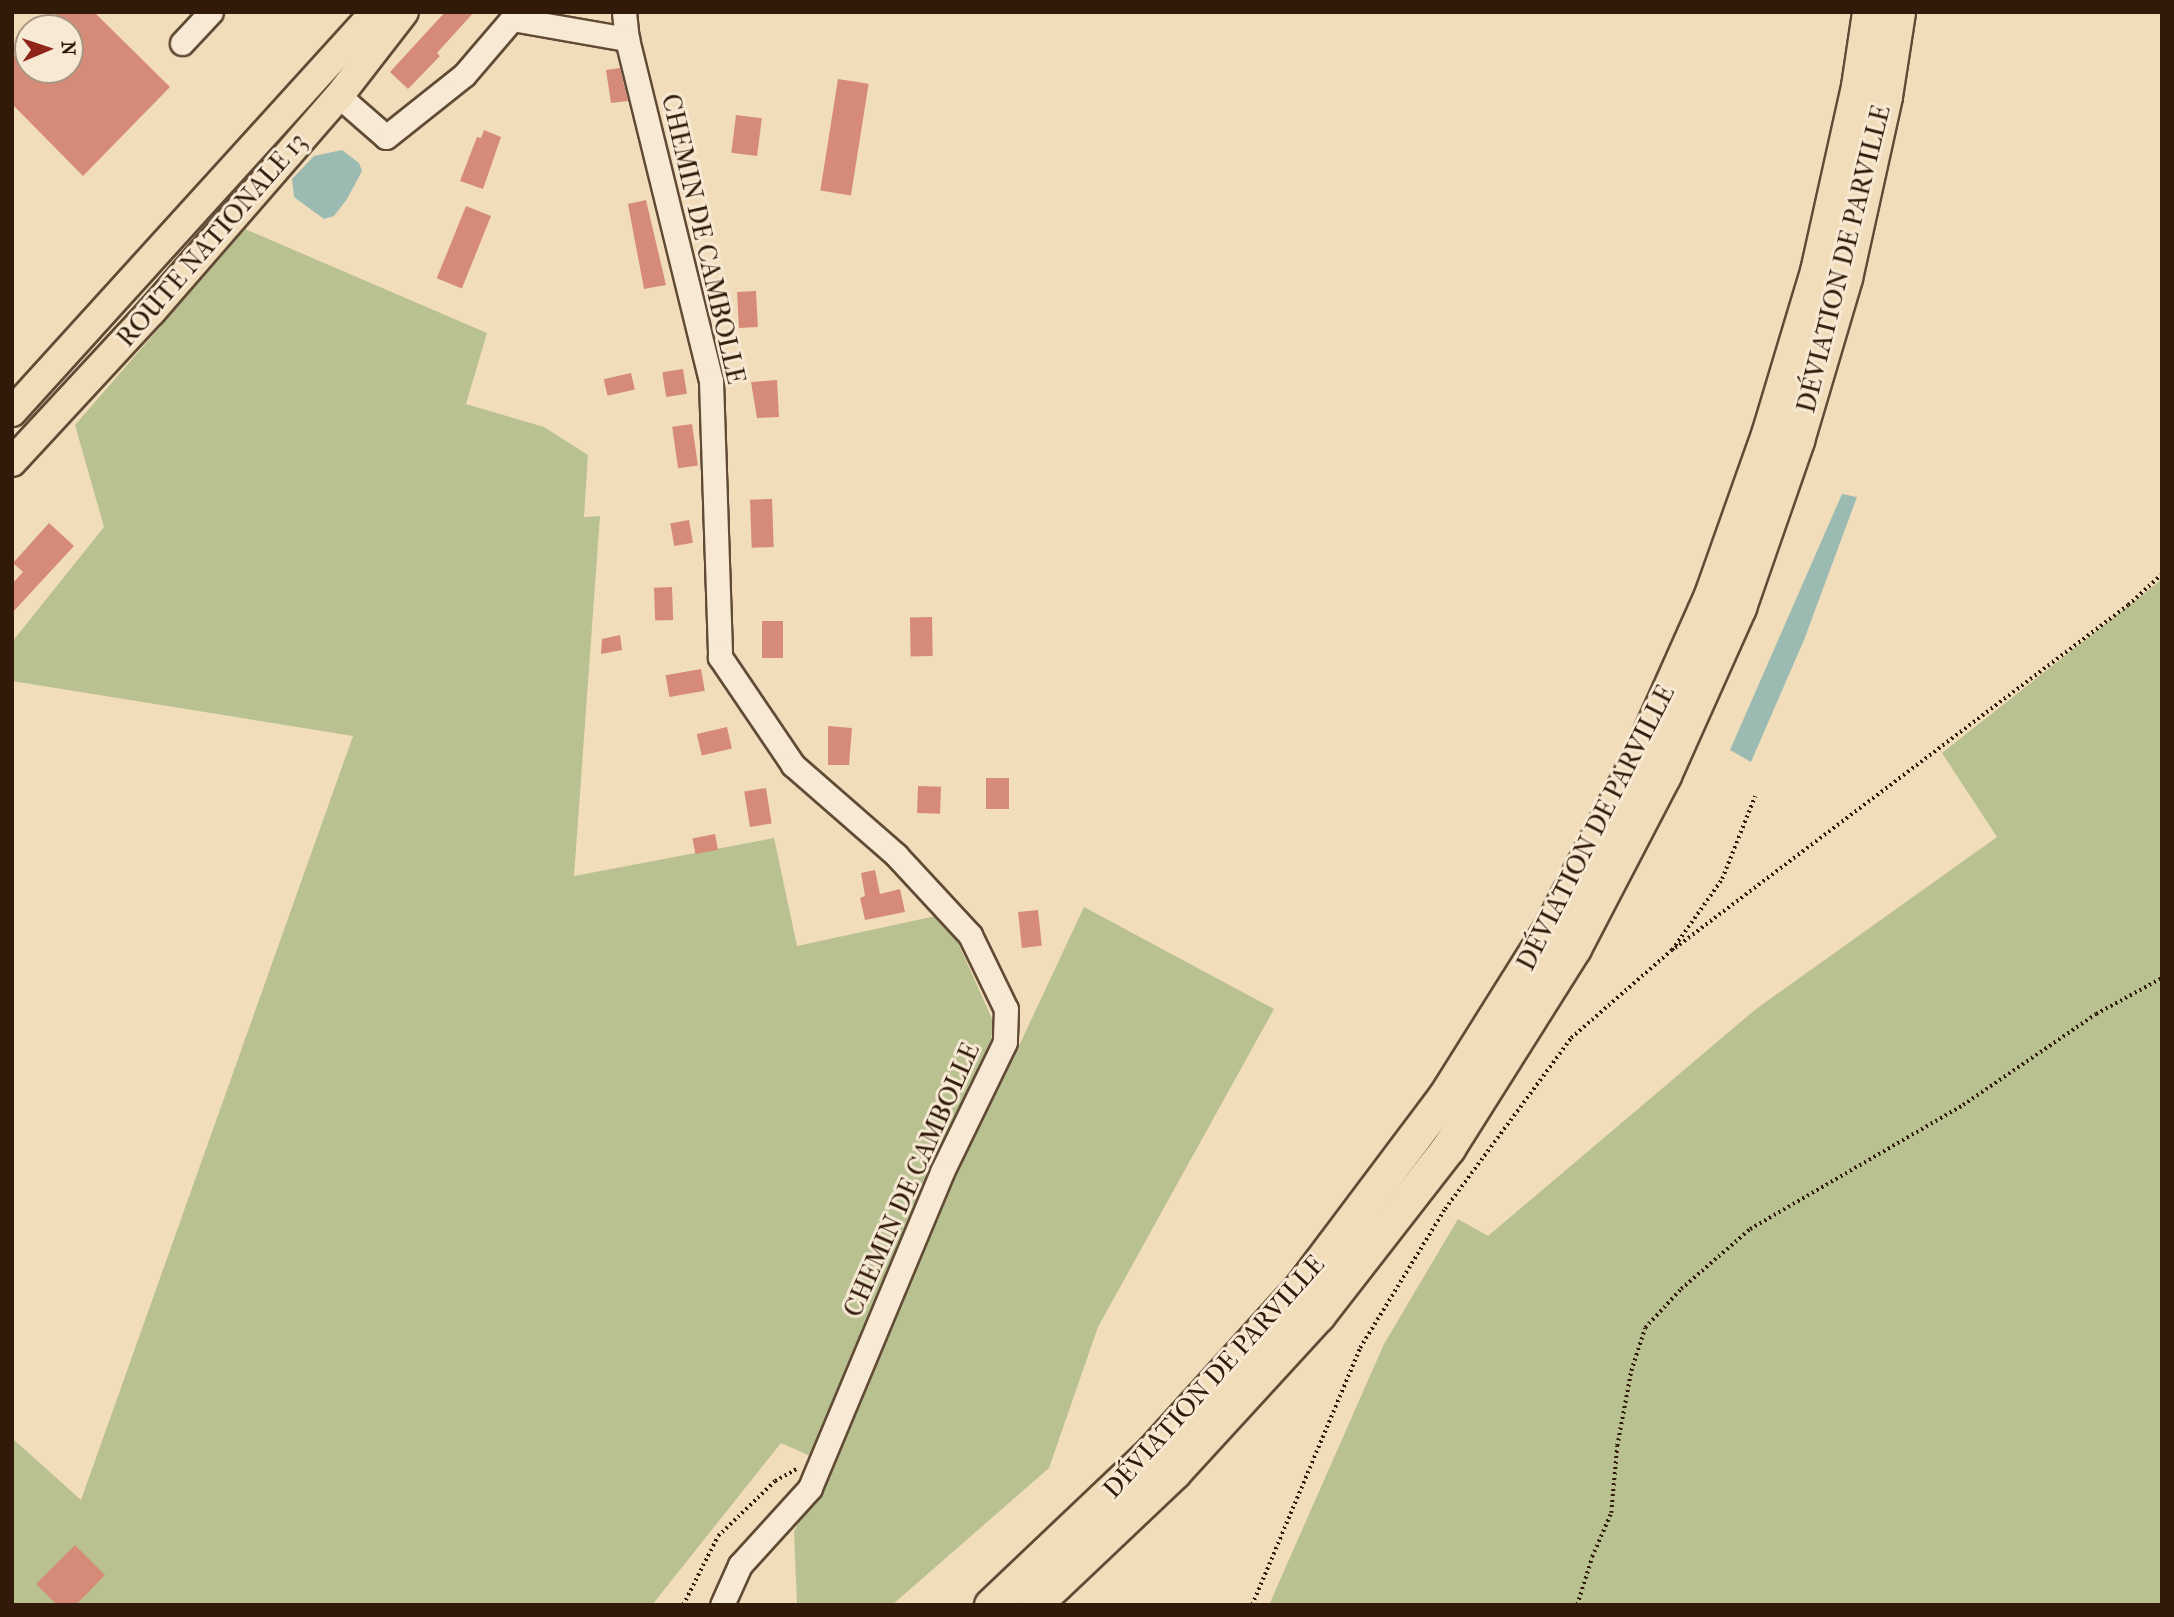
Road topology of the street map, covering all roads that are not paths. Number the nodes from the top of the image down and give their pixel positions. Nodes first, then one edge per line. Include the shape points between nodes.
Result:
1 (211, 12) edge
2 (375, 12) edge
3 (404, 12) edge
4 (624, 12) edge
5 (1869, 12) edge
6 (1898, 12) edge
7 (627, 39) junction
8 (182, 43) dead end
9 (339, 96) junction
10 (12, 412) edge
11 (12, 462) edge
12 (722, 1605) edge
13 (991, 1605) edge
14 (1034, 1605) edge

1 - 8 street
2 - 10 main road, ROUTE NATIONALE 13
3 - 9 main road, ROUTE NATIONALE 13
4 - 7 street, CHEMIN DE CAMBOLLE
5 - 13 highway, DÉVIATION DE PARVILLE via 1817,271 1769,431 1711,595 1638,759 1551,927 1445,1096 1300,1289 1153,1451
6 - 14 highway, DÉVIATION DE PARVILLE via 1885,96 1845,278 1797,440 1723,643 1664,775 1574,948 1448,1148 1318,1315 1174,1472
7 - 9 street via 512,19 464,75 386,137
7 - 12 street, CHEMIN DE CAMBOLLE via 711,382 720,657 793,765 896,855 970,934 1006,1009 1004,1042 942,1172 810,1488 740,1565
9 - 11 main road, ROUTE NATIONALE 13

